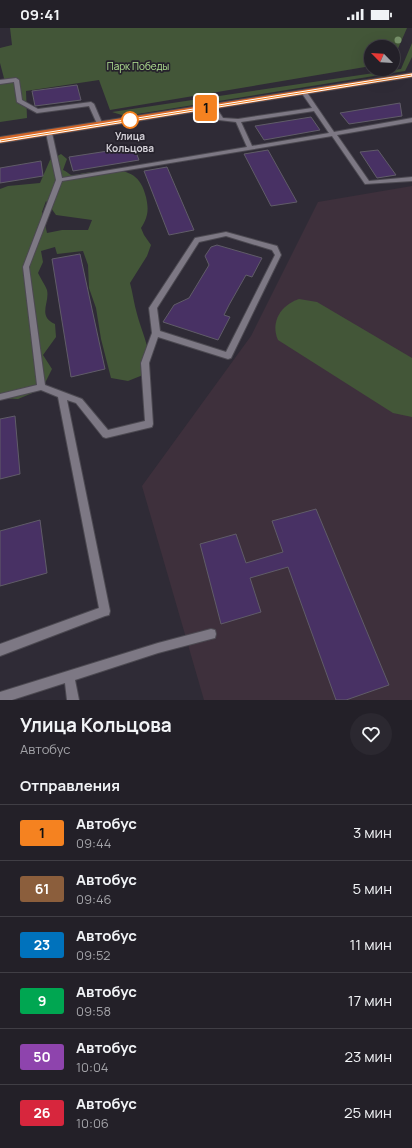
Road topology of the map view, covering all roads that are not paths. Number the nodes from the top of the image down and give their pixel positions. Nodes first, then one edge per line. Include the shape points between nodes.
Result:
1 (412, 75) edge
2 (0, 82) edge
3 (304, 92) junction
4 (213, 107) junction
5 (315, 109) junction
6 (412, 120) edge
7 (238, 121) junction
8 (100, 125) junction
9 (49, 133) junction
10 (333, 134) junction
11 (0, 140) edge
12 (250, 147) junction
13 (412, 179) edge
14 (59, 180) junction
15 (156, 333) junction
16 (41, 387) junction
17 (62, 395) junction
18 (0, 397) edge
19 (212, 634) dead end
20 (0, 650) edge
21 (69, 676) junction
22 (0, 698) edge
23 (73, 700) edge

1 - 3 highway
2 - 8 lane via 16,80 19,101 37,111 91,104
3 - 4 highway
3 - 5 lane
4 - 7 lane via 221,119
4 - 8 highway
5 - 7 lane
5 - 10 lane
6 - 10 lane
7 - 12 lane
8 - 9 highway
9 - 11 highway
9 - 14 lane
10 - 12 lane
10 - 13 lane via 367,183
12 - 14 lane
14 - 16 lane via 26,267
15 - 15 lane via 228,356 278,255 275,248 226,234 197,240 153,308
15 - 17 lane via 145,363 149,424 106,434 79,401
16 - 17 lane
16 - 18 lane
17 - 20 lane via 105,611
19 - 21 lane
21 - 22 lane
21 - 23 lane

